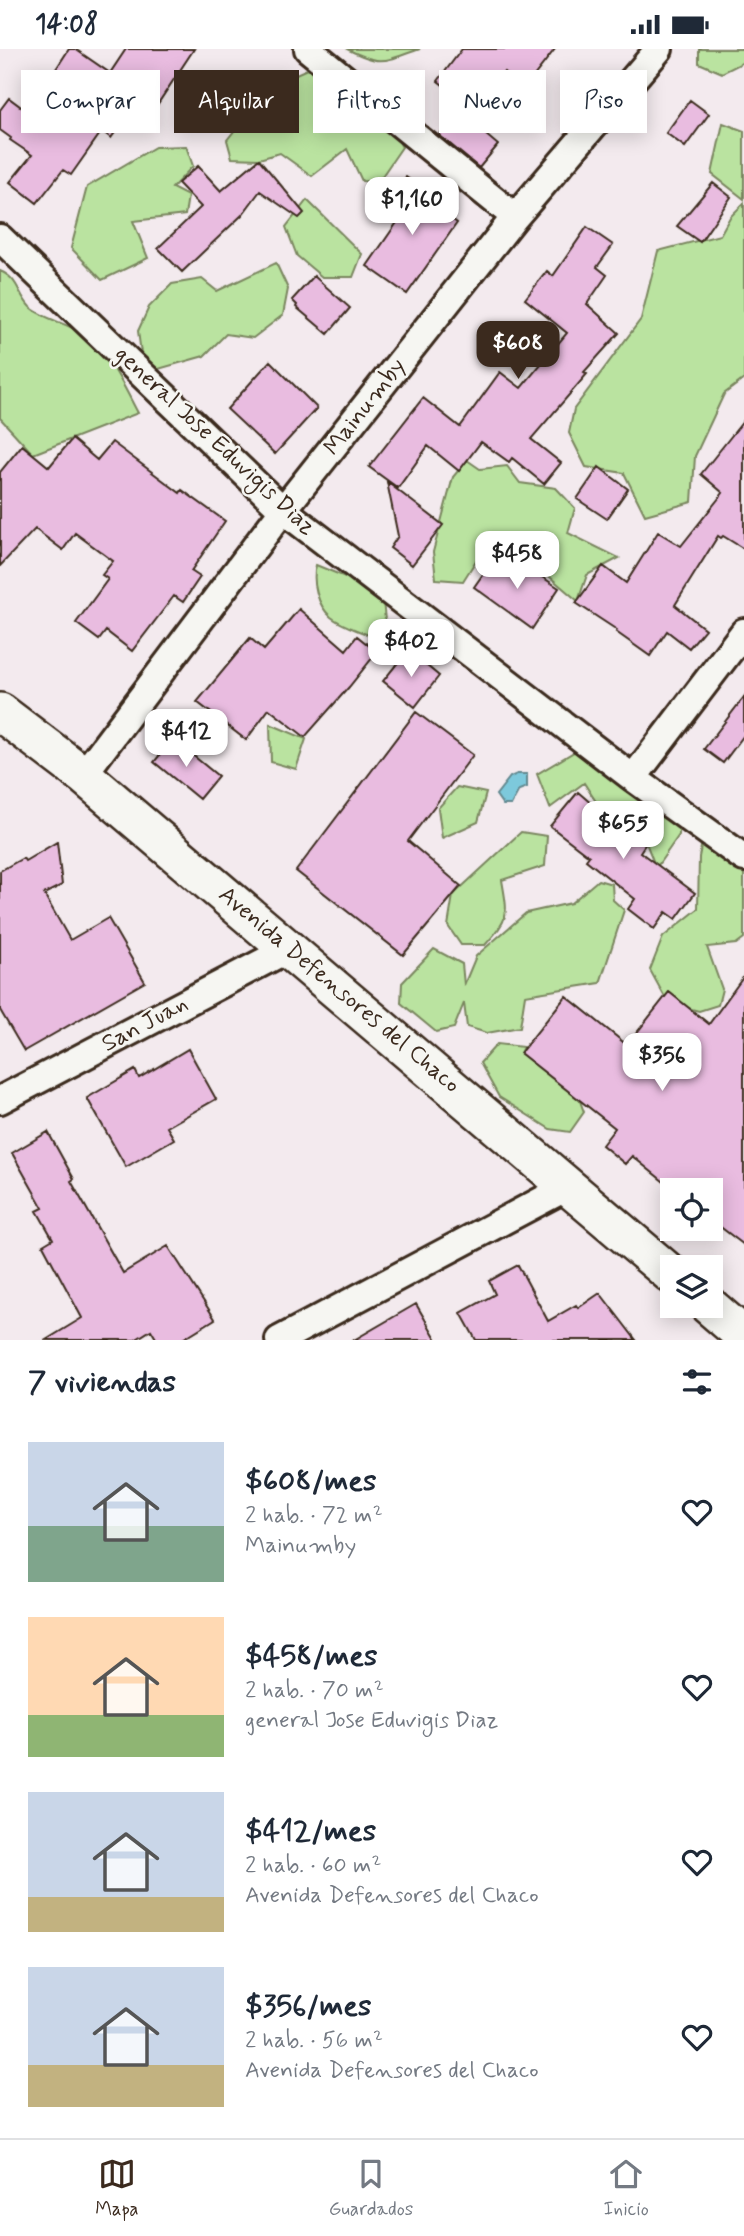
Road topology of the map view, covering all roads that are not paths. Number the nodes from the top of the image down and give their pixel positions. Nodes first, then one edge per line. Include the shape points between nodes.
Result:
1 (308, 49) edge
2 (660, 49) edge
3 (515, 217) junction
4 (0, 238) edge
5 (283, 510) junction
6 (744, 632) edge
7 (0, 712) edge
8 (83, 775) junction
9 (633, 778) junction
10 (744, 859) edge
11 (290, 949) junction
12 (0, 1100) edge
13 (569, 1186) junction
14 (660, 1265) edge
15 (723, 1318) edge
16 (744, 1336) edge
17 (279, 1340) edge

1 - 3 street
2 - 3 street, Mainumby
3 - 5 street, Mainumby
4 - 5 street, general Jose Eduvigis Diaz
5 - 8 street, Mainumby
5 - 9 street, general Jose Eduvigis Diaz
6 - 9 street
7 - 8 main road, Avenida Defensores del Chaco
8 - 11 main road, Avenida Defensores del Chaco
9 - 10 street, general Jose Eduvigis Diaz
11 - 12 street, San Juan
11 - 13 main road, Avenida Defensores del Chaco
13 - 14 main road, Avenida Defensores del Chaco
13 - 17 street
15 - 16 main road

